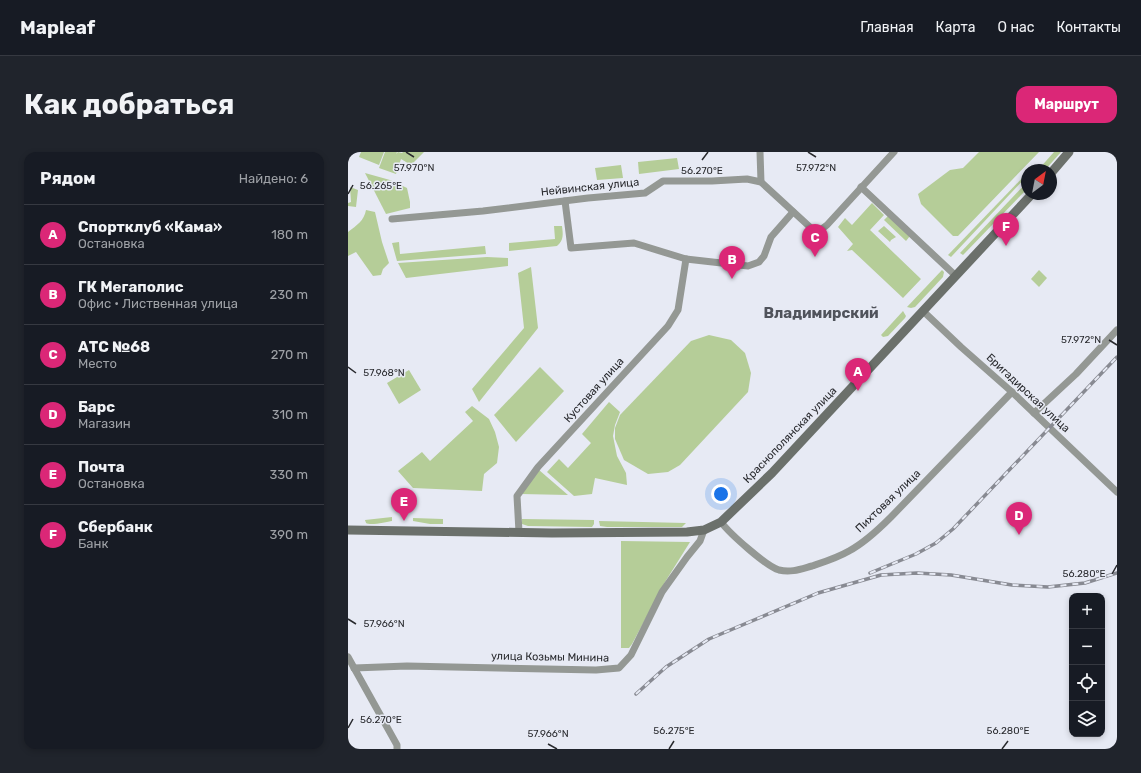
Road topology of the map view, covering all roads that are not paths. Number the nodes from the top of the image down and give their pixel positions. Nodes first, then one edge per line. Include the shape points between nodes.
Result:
1 (760, 152) edge
2 (894, 152) edge
3 (1070, 152) edge
4 (1057, 166) edge
5 (761, 182) junction
6 (861, 187) junction
7 (1026, 200) edge
8 (565, 201) junction
9 (796, 214) junction
10 (392, 219) dead end
11 (686, 259) junction
12 (956, 276) junction
13 (923, 311) junction
14 (1117, 330) edge
15 (1012, 392) junction
16 (1034, 413) junction
17 (1117, 492) edge
18 (721, 522) junction
19 (348, 530) edge
20 (704, 530) junction
21 (519, 532) junction
22 (348, 656) edge
23 (354, 668) junction
24 (397, 749) edge

1 - 5 street
2 - 6 street
3 - 4 main road
5 - 8 street, Нейвинская улица via 747,179 662,181 645,193
5 - 9 street
6 - 9 street via 821,230 815,230
6 - 12 street
7 - 12 main road, Краснополянская улица
8 - 10 street, Нейвинская улица
8 - 11 street via 571,248 634,243
9 - 11 street via 771,237 759,262 748,266
11 - 21 street, Кустовая улица via 678,310 668,326 538,467 517,496
12 - 13 main road, Краснополянская улица
13 - 15 street, Бригадирская улица
13 - 18 main road, Краснополянская улица via 772,473
14 - 16 street via 1076,374
15 - 16 street, Бригадирская улица
15 - 18 street, Пихтовая улица via 875,533 850,551 794,571 779,570 766,563
16 - 17 street, Бригадирская улица
18 - 20 main road, Краснополянская улица
19 - 21 main road, Краснополянская улица
20 - 21 main road, Краснополянская улица
20 - 23 street, улица Козьмы Минина via 700,541 662,592 631,655 619,668
22 - 23 street
23 - 24 street

